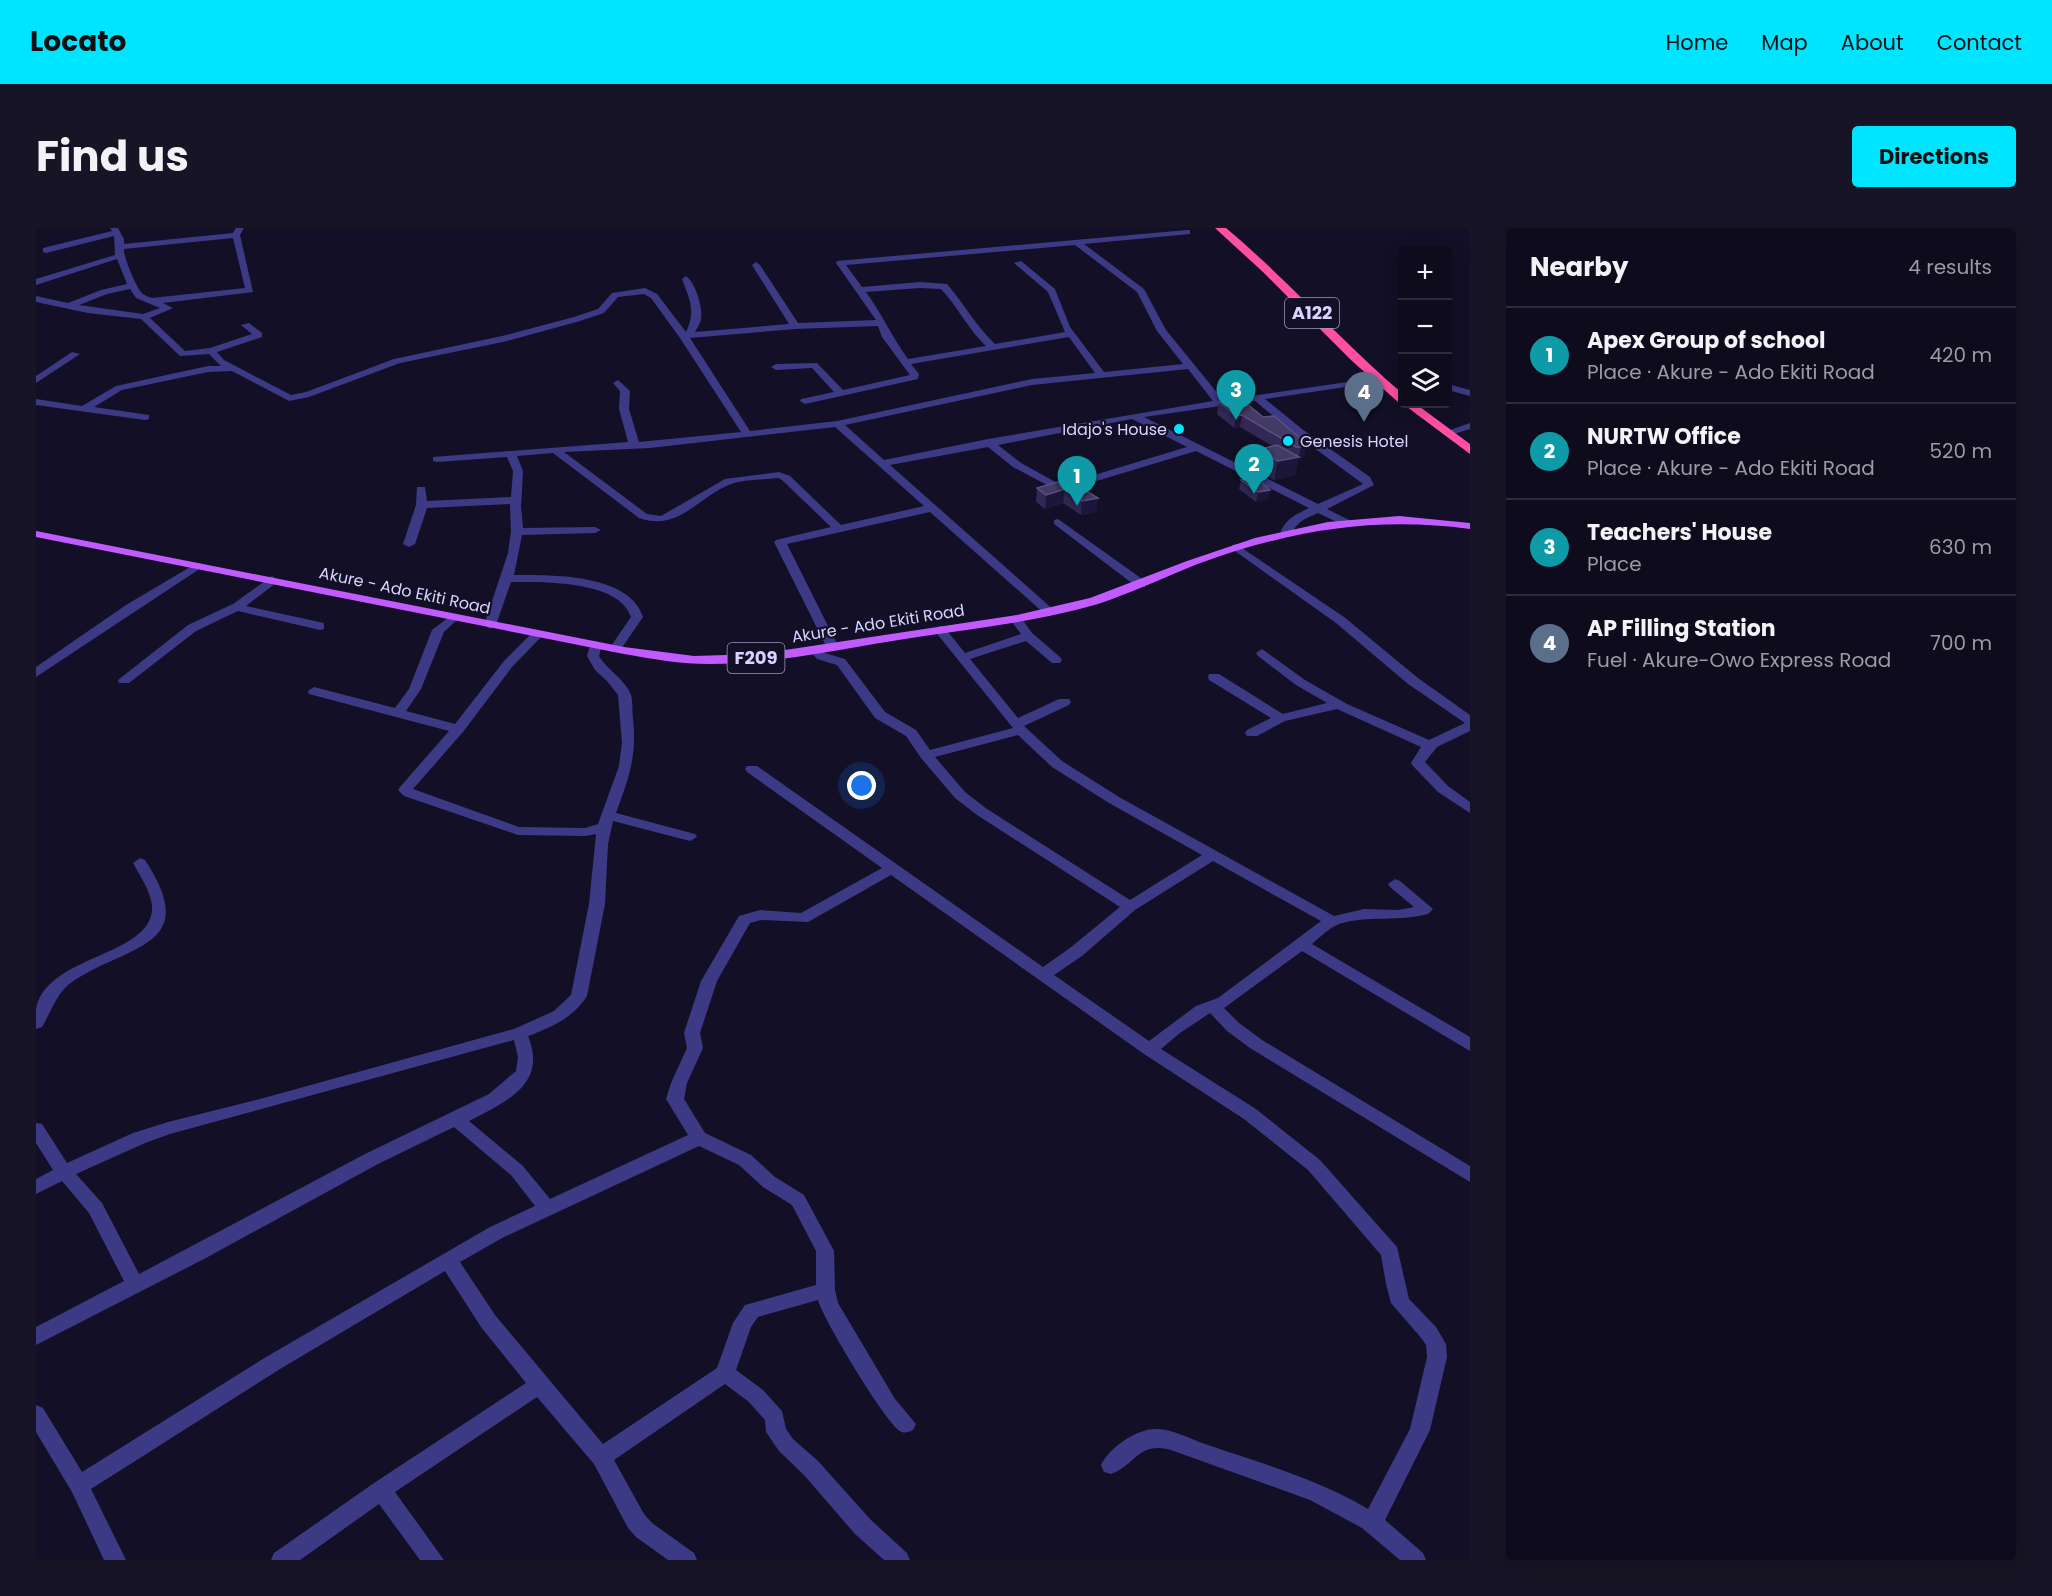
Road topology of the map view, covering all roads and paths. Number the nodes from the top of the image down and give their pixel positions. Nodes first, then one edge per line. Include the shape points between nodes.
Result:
1 (1220, 228) edge
2 (115, 231) edge
3 (238, 232) edge
4 (1187, 232) dead end
5 (1075, 241) junction
6 (46, 250) dead end
7 (120, 252) junction
8 (1018, 263) dead end
9 (756, 266) dead end
10 (686, 279) dead end
11 (36, 282) edge
12 (132, 286) junction
13 (860, 290) junction
14 (36, 299) edge
15 (152, 301) junction
16 (69, 306) junction
17 (144, 317) junction
18 (882, 323) junction
19 (246, 325) dead end
20 (795, 326) junction
21 (1071, 334) junction
22 (686, 335) junction
23 (993, 347) junction
24 (211, 351) junction
25 (75, 354) dead end
26 (905, 362) junction
27 (1188, 366) junction
28 (776, 367) dead end
29 (233, 368) junction
30 (1100, 374) junction
31 (1379, 379) junction
32 (36, 380) edge
33 (618, 383) dead end
34 (1390, 388) junction
35 (1398, 388) edge
36 (1452, 388) edge
37 (840, 392) junction
38 (1470, 393) edge
39 (1398, 395) edge
40 (1258, 398) junction
41 (805, 401) dead end
42 (41, 403) edge
43 (1221, 404) junction
44 (1414, 408) edge
45 (84, 409) junction
46 (36, 411) edge
47 (1133, 416) junction
48 (145, 417) dead end
49 (837, 424) junction
50 (1470, 426) edge
51 (1447, 433) junction
52 (748, 435) junction
53 (988, 442) junction
54 (634, 444) junction
55 (1196, 448) junction
56 (555, 449) junction
57 (1470, 450) edge
58 (511, 455) junction
59 (437, 459) dead end
60 (881, 464) junction
61 (421, 489) dead end
62 (515, 500) junction
63 (422, 505) junction
64 (932, 508) junction
65 (1318, 508) junction
66 (1058, 522) dead end
67 (1346, 522) junction
68 (1470, 526) edge
69 (838, 528) junction
70 (595, 530) dead end
71 (517, 532) junction
72 (36, 534) edge
73 (1286, 534) junction
74 (409, 544) dead end
75 (1236, 547) junction
76 (197, 566) junction
77 (506, 578) junction
78 (272, 580) junction
79 (1141, 584) junction
80 (237, 607) junction
81 (1050, 612) junction
82 (453, 618) junction
83 (1016, 619) junction
84 (490, 625) junction
85 (320, 626) dead end
86 (940, 630) junction
87 (538, 634) junction
88 (1029, 636) junction
89 (596, 645) junction
90 (832, 646) junction
91 (615, 649) junction
92 (814, 649) junction
93 (1262, 653) dead end
94 (962, 658) junction
95 (36, 660) edge
96 (1056, 660) dead end
97 (51, 663) junction
98 (36, 674) edge
99 (1214, 677) dead end
100 (124, 680) dead end
101 (314, 691) dead end
102 (1064, 702) dead end
103 (1337, 705) junction
104 (398, 713) junction
105 (1281, 718) junction
106 (1470, 721) edge
107 (1470, 726) edge
108 (1019, 727) junction
109 (458, 729) junction
110 (1252, 734) dead end
111 (1431, 746) junction
112 (926, 755) junction
113 (752, 769) dead end
114 (1470, 808) edge
115 (607, 821) junction
116 (690, 837) dead end
117 (1213, 855) junction
118 (140, 863) dead end
119 (892, 868) junction
120 (1395, 884) dead end
121 (1130, 907) junction
122 (1332, 921) junction
123 (1301, 944) junction
124 (1044, 974) junction
125 (1214, 1006) junction
126 (36, 1023) edge
127 (519, 1033) junction
128 (1470, 1045) edge
129 (1150, 1050) junction
130 (455, 1119) junction
131 (36, 1129) edge
132 (699, 1138) junction
133 (64, 1172) junction
134 (1470, 1175) edge
135 (36, 1187) edge
136 (546, 1209) junction
137 (448, 1260) junction
138 (134, 1283) junction
139 (825, 1290) junction
140 (36, 1337) edge
141 (725, 1373) junction
142 (539, 1385) junction
143 (36, 1414) edge
144 (906, 1424) dead end
145 (601, 1457) junction
146 (1111, 1465) dead end
147 (79, 1485) junction
148 (381, 1490) junction
149 (1373, 1522) junction
150 (115, 1560) edge
151 (282, 1560) edge
152 (433, 1560) edge
153 (686, 1560) edge
154 (899, 1560) edge
155 (1415, 1560) edge

1 - 31 highway, A122
2 - 6 street
2 - 7 street via 120,239
3 - 7 street
3 - 15 street via 250,290
4 - 5 street
5 - 13 street via 840,263
5 - 27 street via 1141,291 1162,331
7 - 11 street
7 - 12 street
8 - 21 street via 1052,291
9 - 20 street
10 - 22 street via 697,318
12 - 15 street via 139,296
12 - 16 street
13 - 18 street
13 - 23 street via 944,286 979,335
14 - 16 street
15 - 17 street via 168,308
16 - 17 street
17 - 24 street via 183,354
18 - 20 street
18 - 26 street
19 - 24 street via 259,335
20 - 22 street
21 - 23 street
21 - 30 street
22 - 29 street via 650,292 638,291 611,297 606,307 593,315 397,361 298,397 283,396
22 - 52 street
23 - 26 street
24 - 29 street
25 - 32 street
26 - 37 street via 915,377
27 - 30 street
27 - 43 street
28 - 37 street via 814,365
29 - 45 street via 208,369 125,386
30 - 49 street via 997,388
31 - 34 highway, A122
31 - 40 street
33 - 54 street via 625,391 624,409
34 - 35 street
34 - 39 highway, A122
36 - 38 street
37 - 41 street
40 - 43 street
40 - 65 street via 1366,478 1369,485
42 - 45 street
42 - 46 street
43 - 47 street
44 - 51 highway
45 - 48 street
47 - 53 street
47 - 55 street
49 - 52 street
49 - 60 street
50 - 51 street
51 - 57 highway
52 - 54 street
53 - 55 street via 1017,465 1060,489
53 - 60 street
54 - 56 street
55 - 65 street
56 - 58 street
56 - 69 street via 649,519 664,519 729,481 779,475
58 - 59 street
58 - 62 street via 519,477
60 - 64 street
61 - 63 street
62 - 63 street
62 - 71 street
63 - 74 street
64 - 69 street
64 - 81 street
65 - 67 street
65 - 73 street via 1297,518
66 - 79 street
67 - 68 main road, Akure - Ado Ekiti Road / F209 via 1404,519
67 - 73 main road, Akure - Ado Ekiti Road / F209
69 - 90 street via 780,542
70 - 71 street
71 - 77 street
72 - 76 main road, Akure - Ado Ekiti Road / F209
73 - 75 main road, Akure - Ado Ekiti Road / F209
75 - 79 main road, Akure - Ado Ekiti Road / F209
75 - 106 street via 1340,620 1413,681
76 - 78 main road, Akure - Ado Ekiti Road / F209
76 - 97 street
77 - 84 street
77 - 91 street via 562,579 601,587 614,594 636,610 638,617
78 - 80 street
78 - 82 main road, Akure - Ado Ekiti Road / F209
79 - 81 main road, Akure - Ado Ekiti Road / F209
80 - 85 street
80 - 100 street via 192,628
81 - 83 main road, Akure - Ado Ekiti Road / F209
82 - 84 main road, Akure - Ado Ekiti Road / F209
82 - 104 street via 438,630 415,689
83 - 86 main road, Akure - Ado Ekiti Road / F209
83 - 88 street
84 - 87 main road, Akure - Ado Ekiti Road / F209
86 - 90 main road, Akure - Ado Ekiti Road / F209
86 - 94 street
87 - 89 main road, Akure - Ado Ekiti Road / F209
87 - 109 street via 508,664
88 - 94 street
88 - 96 street
89 - 91 main road, Akure - Ado Ekiti Road / F209
89 - 115 street via 593,656 599,667 624,695 627,726 626,766
90 - 92 main road, Akure - Ado Ekiti Road / F209
91 - 92 main road, Akure - Ado Ekiti Road / F209 via 708,660 758,658
92 - 112 street via 821,656 841,662 880,716 911,733
93 - 103 street
94 - 108 street
95 - 97 street
97 - 98 street
99 - 105 street
101 - 104 street
102 - 108 street
103 - 105 street
103 - 111 street
104 - 109 street
105 - 110 street
107 - 111 street
108 - 112 street
108 - 117 street via 1057,764 1078,778
109 - 115 street via 405,790 518,831 585,831
111 - 114 street via 1418,763 1443,789
112 - 121 street via 960,795 982,812
113 - 119 street
115 - 116 street
115 - 127 street via 597,904 579,996 557,1018
117 - 121 street
117 - 122 street
118 - 126 street via 160,899 156,924 137,943 66,978 54,990
119 - 124 street
119 - 132 street via 803,918 760,915 744,920 709,981 692,1034 695,1048 675,1099
120 - 122 street via 1425,909 1398,915 1359,914
121 - 124 street
122 - 123 street
123 - 125 street
123 - 128 street
124 - 129 street
125 - 129 street via 1174,1029
125 - 134 street via 1256,1044
127 - 130 street via 528,1055 527,1069 519,1080 493,1100
127 - 133 street via 168,1128
129 - 149 street via 1250,1114 1314,1165 1390,1252 1401,1303 1436,1344 1437,1358 1420,1430
130 - 136 street via 501,1155 537,1192
130 - 138 street
131 - 133 street
132 - 136 street
132 - 139 street via 745,1160 769,1182 798,1200 825,1251
133 - 135 street
133 - 138 street via 96,1208
136 - 137 street
137 - 142 street via 488,1321
137 - 147 street via 273,1363
138 - 140 street
139 - 141 street via 752,1311 743,1323
139 - 144 street via 829,1305 859,1358 888,1405
141 - 145 street
141 - 154 street via 756,1396 775,1417 776,1432 786,1445
142 - 145 street
142 - 148 street
143 - 147 street
145 - 153 street via 636,1521
146 - 149 street via 1138,1443 1155,1437 1308,1488
147 - 150 street
148 - 151 street
148 - 152 street
149 - 155 street

